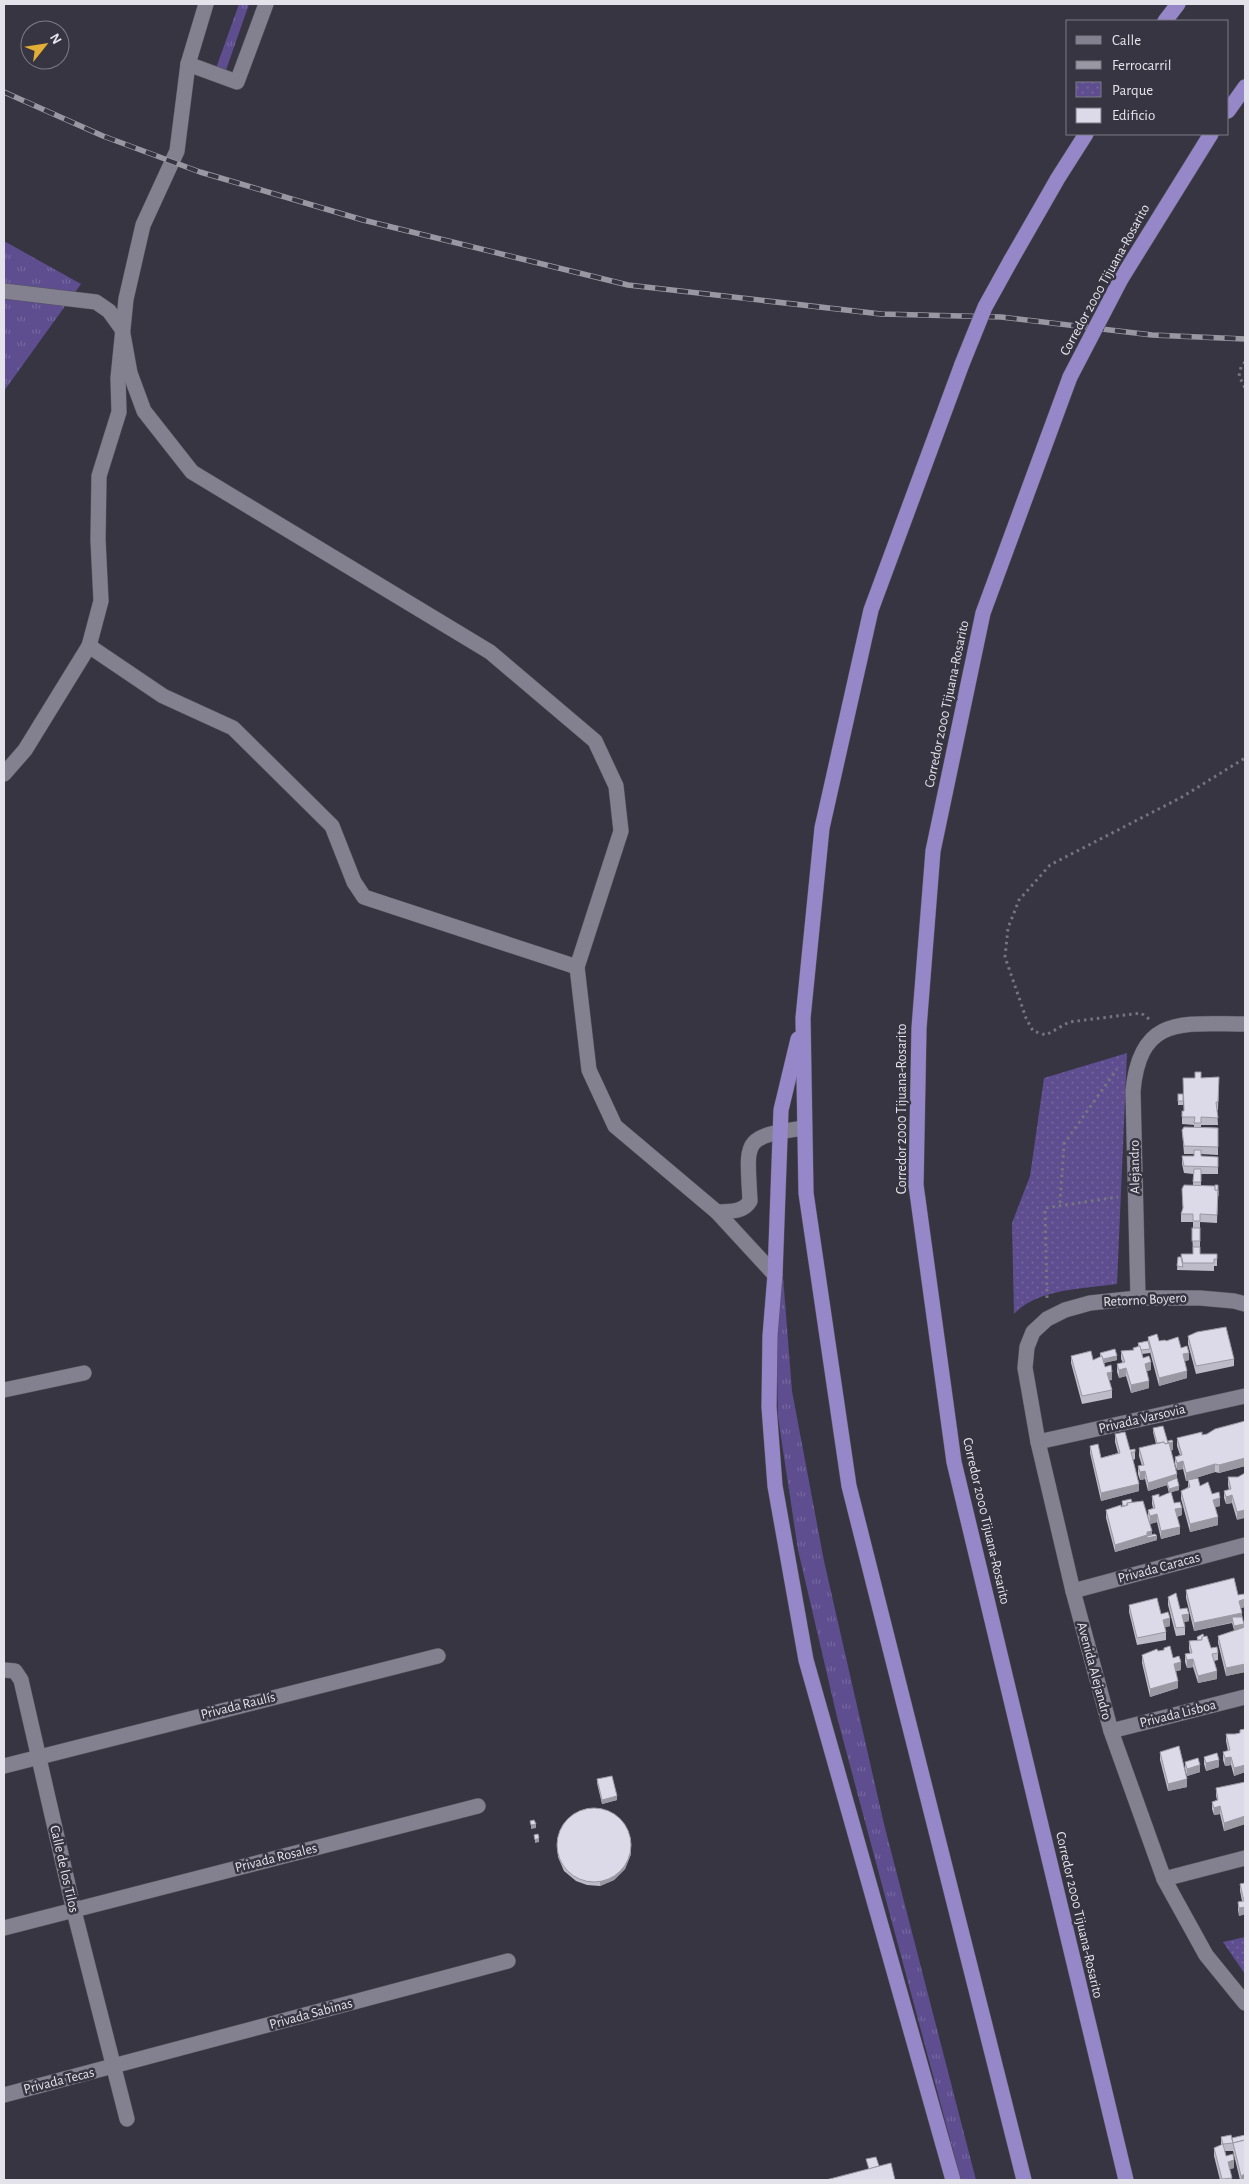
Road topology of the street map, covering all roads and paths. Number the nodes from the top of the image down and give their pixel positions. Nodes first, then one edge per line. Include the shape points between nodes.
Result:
1 (206, 4) edge
2 (266, 4) edge
3 (1178, 4) edge
4 (1166, 20) edge
5 (188, 64) junction
6 (1245, 87) edge
7 (1229, 110) edge
8 (1085, 135) edge
9 (1209, 135) edge
10 (4, 292) edge
11 (122, 328) junction
12 (1245, 362) edge
13 (1245, 388) edge
14 (89, 646) junction
15 (1245, 758) edge
16 (4, 774) edge
17 (577, 967) junction
18 (803, 1018) junction
19 (1245, 1024) edge
20 (1164, 1030) junction
21 (1140, 1054) junction
22 (804, 1128) junction
23 (781, 1131) junction
24 (1136, 1194) junction
25 (1060, 1204) junction
26 (717, 1212) junction
27 (775, 1275) junction
28 (1138, 1298) junction
29 (1245, 1304) edge
30 (1047, 1319) junction
31 (84, 1373) dead end
32 (4, 1390) edge
33 (1245, 1396) edge
34 (1038, 1442) junction
35 (1245, 1545) edge
36 (1073, 1591) junction
37 (438, 1656) dead end
38 (9, 1670) edge
39 (1245, 1697) edge
40 (1110, 1731) junction
41 (38, 1757) junction
42 (4, 1766) edge
43 (478, 1806) dead end
44 (1245, 1858) edge
45 (1164, 1879) junction
46 (74, 1910) junction
47 (4, 1928) edge
48 (508, 1961) dead end
49 (1245, 2003) edge
50 (113, 2068) junction
51 (4, 2095) edge
52 (127, 2118) dead end
53 (953, 2180) edge
54 (1024, 2180) edge
55 (1126, 2180) edge

1 - 5 street
2 - 5 street via 238,82
3 - 4 highway
5 - 11 street via 177,151 143,225
6 - 7 highway
8 - 18 highway, bridge via 985,307 872,610 822,828
9 - 55 highway, Corredor 2000 Tijuana-Rosarito, bridge via 1120,279 1070,377 983,614 933,851 919,1028 916,1185 954,1462
10 - 11 street via 96,302 109,311
11 - 14 street via 119,412 99,476 101,601
11 - 17 street via 130,373 144,411 192,472 490,652 595,741 616,786 621,831
12 - 13 path via 1239,376
14 - 16 street via 25,750
14 - 17 street via 163,696 233,728 332,826 354,882 364,897
15 - 20 path via 1182,797 1050,865 1019,900 1008,928 1006,957 1033,1031 1046,1035 1069,1022 1141,1014
17 - 26 street via 589,1070 616,1126
18 - 22 highway
18 - 23 highway via 781,1110
19 - 20 street via 1199,1024
20 - 21 street, Alejandro via 1150,1039
21 - 24 street, Alejandro via 1135,1068 1134,1091
21 - 25 path via 1120,1066 1111,1076 1064,1144
22 - 23 street
22 - 54 highway via 806,1193 850,1486
23 - 26 street via 762,1135 753,1142 748,1158 750,1201 747,1207
23 - 27 highway
24 - 25 path
24 - 28 street, Alejandro
25 - 30 path via 1045,1208
26 - 27 street
27 - 53 highway via 769,1389 775,1486 806,1660
28 - 29 street, Retorno Boyero via 1200,1298
28 - 30 street, Retorno Boyero via 1090,1303
30 - 34 street, Avenida Alejandro via 1033,1332 1027,1347 1025,1368
31 - 32 street
33 - 34 street, Privada Varsovia
34 - 36 street, Avenida Alejandro
35 - 36 street, Privada Caracas
36 - 40 street, Avenida Alejandro
37 - 41 street, Privada Raulís
38 - 41 street, Calle de los Tilos via 21,1680
39 - 40 street, Privada Lisboa
40 - 45 street, Avenida Alejandro
41 - 42 street, Privada Raulís
41 - 46 street, Calle de los Tilos
43 - 46 street, Privada Rosales
44 - 45 street
45 - 49 street, Avenida Alejandro via 1206,1955
46 - 47 street, Privada Rosales
46 - 50 street, Calle de los Tilos
48 - 50 street, Privada Sabinas
50 - 51 street, Privada Tecas
50 - 52 street, Calle de los Tilos

